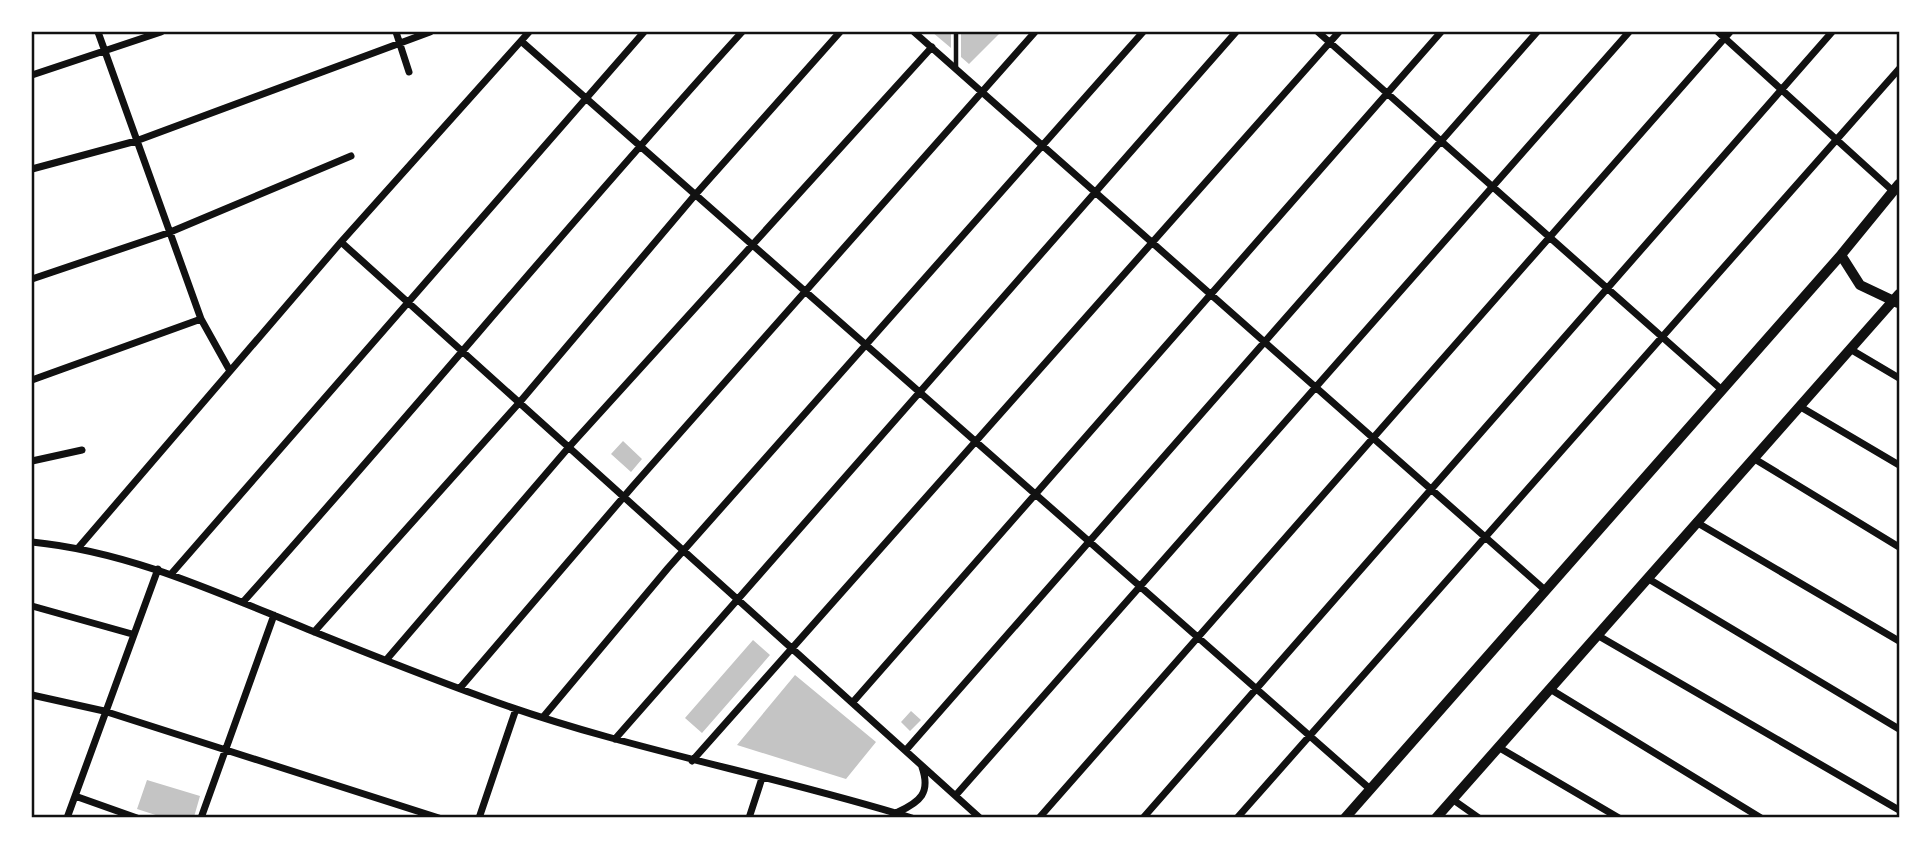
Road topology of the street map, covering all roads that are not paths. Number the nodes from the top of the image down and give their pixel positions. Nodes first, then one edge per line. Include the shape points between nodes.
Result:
1 (98, 32) edge
2 (160, 32) edge
3 (396, 32) edge
4 (430, 32) edge
5 (529, 32) edge
6 (644, 32) edge
7 (742, 32) edge
8 (840, 32) edge
9 (914, 32) edge
10 (956, 32) edge
11 (1035, 32) edge
12 (1143, 32) edge
13 (1236, 32) edge
14 (1318, 32) edge
15 (1339, 32) edge
16 (1441, 32) edge
17 (1537, 32) edge
18 (1629, 32) edge
19 (1718, 32) edge
20 (1832, 32) edge
21 (1727, 34) edge
22 (521, 41) junction
23 (1329, 42) junction
24 (400, 44) junction
25 (932, 47) junction
26 (104, 51) junction
27 (956, 69) junction
28 (1899, 69) edge
29 (409, 72) dead end
30 (32, 75) edge
31 (1783, 88) junction
32 (982, 92) junction
33 (1387, 93) junction
34 (586, 99) junction
35 (1838, 138) junction
36 (136, 141) junction
37 (1441, 141) junction
38 (639, 145) junction
39 (1042, 145) junction
40 (351, 156) dead end
41 (32, 170) edge
42 (1492, 187) junction
43 (1897, 190) edge
44 (1095, 192) junction
45 (695, 195) junction
46 (168, 233) junction
47 (1549, 237) junction
48 (341, 242) junction
49 (1153, 243) junction
50 (752, 245) junction
51 (1841, 255) junction
52 (32, 279) edge
53 (1607, 288) junction
54 (805, 292) junction
55 (1211, 294) junction
56 (1897, 300) edge
57 (408, 302) junction
58 (201, 319) junction
59 (1662, 338) junction
60 (1265, 342) junction
61 (866, 345) junction
62 (1850, 349) junction
63 (465, 352) junction
64 (229, 371) junction
65 (1899, 378) edge
66 (32, 380) edge
67 (1316, 387) junction
68 (1722, 390) junction
69 (919, 392) junction
70 (519, 403) junction
71 (1799, 406) junction
72 (1372, 437) junction
73 (976, 443) junction
74 (569, 447) junction
75 (82, 450) dead end
76 (1753, 458) junction
77 (32, 461) edge
78 (1899, 465) edge
79 (1431, 489) junction
80 (1035, 494) junction
81 (624, 497) junction
82 (1696, 523) junction
83 (1486, 539) junction
84 (32, 542) edge
85 (1089, 542) junction
86 (79, 547) junction
87 (1899, 547) edge
88 (684, 551) junction
89 (158, 569) junction
90 (172, 573) junction
91 (1647, 579) junction
92 (1140, 587) junction
93 (1545, 590) junction
94 (737, 598) junction
95 (243, 602) junction
96 (32, 606) edge
97 (274, 615) junction
98 (314, 632) junction
99 (132, 634) junction
100 (1597, 635) junction
101 (1196, 636) junction
102 (1899, 641) edge
103 (792, 648) junction
104 (387, 659) junction
105 (460, 688) junction
106 (1256, 689) junction
107 (1550, 689) junction
108 (32, 695) edge
109 (853, 702) junction
110 (516, 709) junction
111 (104, 711) junction
112 (544, 716) junction
113 (1899, 729) edge
114 (1310, 738) junction
115 (615, 739) junction
116 (1498, 747) junction
117 (906, 750) junction
118 (225, 751) junction
119 (692, 761) junction
120 (921, 763) junction
121 (762, 778) junction
122 (1370, 789) junction
123 (956, 795) junction
124 (75, 796) junction
125 (1452, 799) junction
126 (1899, 810) edge
127 (897, 813) junction
128 (67, 817) edge
129 (137, 817) edge
130 (201, 817) edge
131 (439, 817) edge
132 (479, 817) edge
133 (749, 817) edge
134 (912, 817) edge
135 (980, 817) edge
136 (1039, 817) edge
137 (1143, 817) edge
138 (1237, 817) edge
139 (1345, 817) edge
140 (1436, 817) edge
141 (1479, 817) edge
142 (1619, 817) edge
143 (1761, 817) edge

1 - 26 street
2 - 26 street
3 - 24 street
4 - 24 street
5 - 22 street
6 - 34 street
7 - 38 street
8 - 45 street
9 - 25 street
10 - 27 lane
11 - 32 street
12 - 39 street
13 - 44 street
14 - 23 street
15 - 23 street
16 - 33 street
17 - 37 street
18 - 42 street
19 - 21 street
20 - 31 street
21 - 31 street
21 - 47 street
22 - 34 street
22 - 48 street
23 - 33 street
23 - 49 street
24 - 29 street
24 - 36 street
25 - 27 street
25 - 50 street
26 - 30 street
26 - 36 street
27 - 32 street
28 - 35 street
31 - 35 street
31 - 53 street
32 - 39 street
32 - 54 street
33 - 37 street
33 - 55 street
34 - 38 street
34 - 57 street
35 - 43 street
35 - 59 street
36 - 41 street
36 - 46 street
37 - 42 street
37 - 60 street
38 - 45 street
38 - 63 street
39 - 44 street
39 - 61 street
40 - 46 street
42 - 47 street
42 - 67 street
43 - 51 street
44 - 49 street
44 - 69 street
45 - 50 street
45 - 70 street
46 - 52 street
46 - 58 street
47 - 53 street
47 - 72 street
48 - 57 street
48 - 64 street
49 - 55 street
49 - 73 street
50 - 54 street
50 - 74 street
51 - 56 street via 1860,285
51 - 68 street
53 - 59 street
53 - 79 street
54 - 61 street
54 - 81 street
55 - 60 street
55 - 80 street
56 - 62 street
57 - 63 street
57 - 90 street
58 - 64 street
58 - 66 street
59 - 68 street
59 - 83 street
60 - 67 street
60 - 85 street
61 - 69 street
61 - 88 street
62 - 65 street
62 - 71 street
63 - 70 street
63 - 95 street
64 - 86 street
67 - 72 street
67 - 92 street
68 - 93 street
69 - 73 street
69 - 94 street
70 - 74 street
70 - 98 street
71 - 76 street
71 - 78 street
72 - 79 street
72 - 101 street
73 - 80 street
73 - 103 street
74 - 81 street
74 - 104 street
75 - 77 street
76 - 82 street
76 - 87 street
79 - 83 street
79 - 106 street
80 - 85 street
80 - 109 street
81 - 88 street
81 - 105 street
82 - 91 street
82 - 102 street
83 - 93 street
83 - 114 street
84 - 86 street
85 - 92 street
85 - 117 street
86 - 89 street
88 - 94 street
88 - 112 street
89 - 90 street
89 - 99 street
90 - 95 street
91 - 100 street
91 - 113 street
92 - 101 street
92 - 123 street
93 - 122 street
94 - 103 street
94 - 115 street
95 - 97 street
96 - 99 street
97 - 98 street
97 - 118 street
98 - 104 street
99 - 111 street
100 - 107 street
100 - 126 street
101 - 106 street
101 - 136 street
103 - 109 street
103 - 119 street
104 - 105 street
105 - 110 street
106 - 114 street
106 - 137 street
107 - 116 street
107 - 143 street
108 - 111 street
109 - 117 street
110 - 112 street
110 - 132 street
111 - 118 street
111 - 124 street
112 - 115 street
114 - 122 street
114 - 138 street
115 - 119 street
116 - 125 street
116 - 142 street
117 - 120 street
118 - 130 street
118 - 131 street
119 - 121 street
120 - 123 street
120 - 127 street via 926,777 924,795
121 - 127 street
121 - 133 street
122 - 139 street
123 - 135 street
124 - 128 street
124 - 129 street
125 - 140 street
125 - 141 street
127 - 134 street

